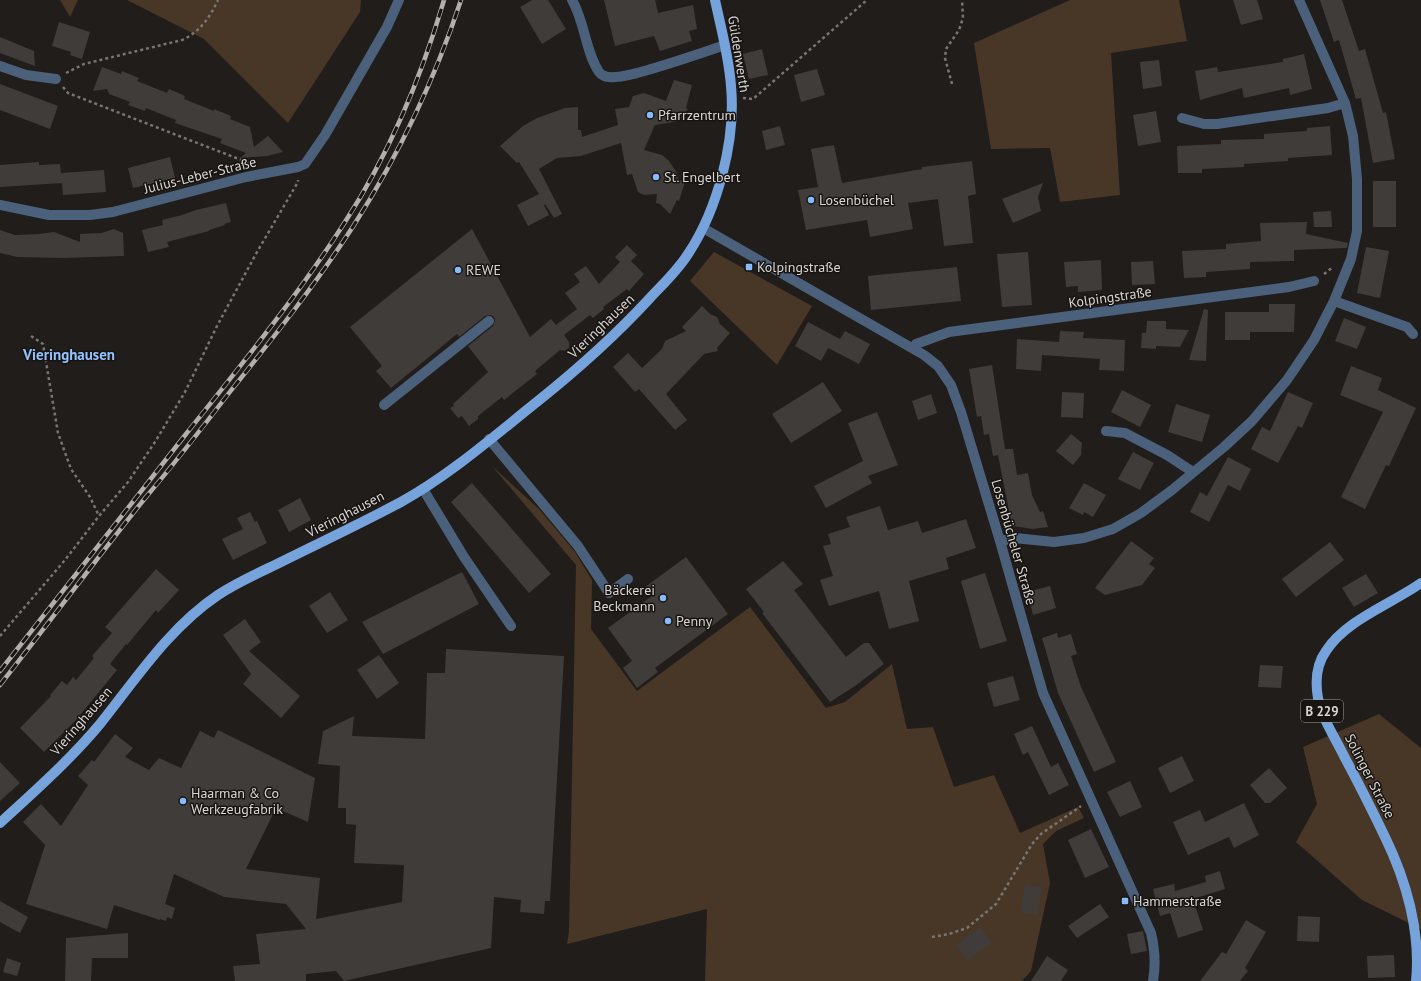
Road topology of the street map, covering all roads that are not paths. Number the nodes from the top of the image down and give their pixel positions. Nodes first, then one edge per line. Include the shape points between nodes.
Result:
1 (399, 0) edge
2 (572, 0) edge
3 (715, 0) edge
4 (1299, 0) edge
5 (725, 45) junction
6 (0, 66) edge
7 (56, 79) road end
8 (1345, 103) junction
9 (1182, 118) dead end
10 (0, 205) edge
11 (703, 228) junction
12 (1314, 281) dead end
13 (1334, 301) junction
14 (489, 321) dead end
15 (1413, 334) dead end
16 (914, 349) junction
17 (384, 405) dead end
18 (1106, 431) dead end
19 (489, 439) junction
20 (1193, 472) junction
21 (423, 489) junction
22 (1000, 541) junction
23 (628, 579) dead end
24 (1421, 583) edge
25 (511, 626) dead end
26 (0, 823) edge
27 (1153, 981) edge
28 (1416, 981) edge

1 - 10 street, Julius-Leber-Straße via 387,27 325,136 305,164 112,212 90,215 48,215
2 - 5 street via 596,67 600,74 608,77 658,68
3 - 5 main road, Güldenwerth
4 - 8 street
5 - 11 main road, Güldenwerth via 732,97 730,138 722,177
6 - 7 street via 26,76
8 - 9 street via 1328,108 1217,124 1204,124
8 - 13 street via 1353,136 1357,179 1357,225 1351,259
11 - 16 street, Losenbücheler Straße
11 - 19 main road, Vieringhausen via 687,255 621,329
12 - 16 street, Kolpingstraße via 1289,287 949,332 916,344
13 - 15 street via 1407,327
13 - 20 street via 1314,340 1287,380 1252,421
14 - 17 street
16 - 22 street, Losenbücheler Straße via 938,366 952,385
18 - 20 street via 1125,433
19 - 21 main road, Vieringhausen
19 - 23 street via 578,546 609,593
20 - 22 street via 1141,513 1113,529 1084,538 1054,542 1015,538
21 - 25 street
21 - 26 main road, Vieringhausen via 354,527 239,582 199,610 152,658 70,757
22 - 27 street, Losenbücheler Straße via 1043,693 1151,933 1155,952
24 - 28 main road, Solinger Straße / B 229 via 1342,632 1325,652 1319,664 1316,682 1321,709 1374,813 1411,895 1421,943 1421,959

